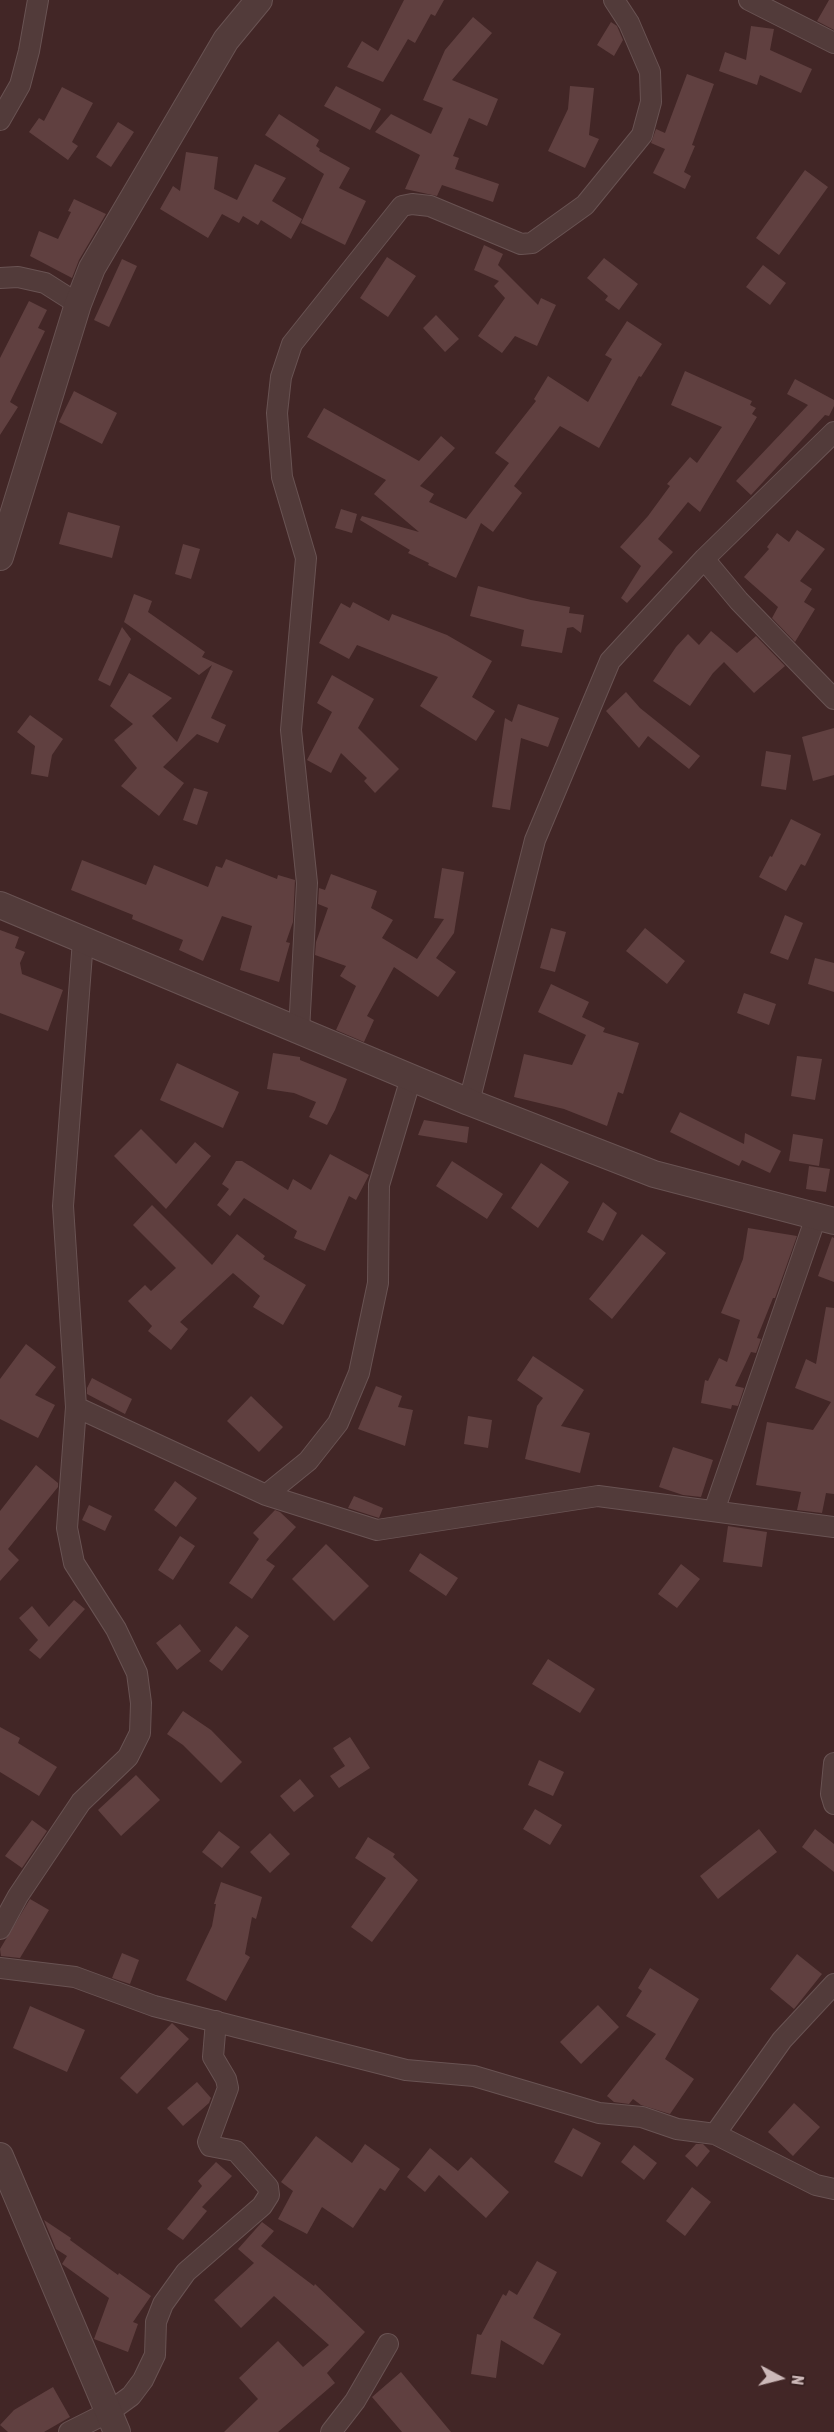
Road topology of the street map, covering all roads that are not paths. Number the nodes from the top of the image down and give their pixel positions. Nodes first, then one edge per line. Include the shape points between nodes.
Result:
1 (38, 0) edge
2 (259, 0) edge
3 (614, 0) edge
4 (749, 0) edge
5 (834, 44) edge
6 (0, 120) edge
7 (0, 278) edge
8 (78, 304) junction
9 (834, 432) edge
10 (0, 557) edge
11 (704, 559) junction
12 (834, 699) edge
13 (0, 906) edge
14 (83, 940) junction
15 (299, 1031) junction
16 (411, 1078) junction
17 (469, 1102) junction
18 (825, 1219) edge
19 (76, 1407) junction
20 (266, 1495) junction
21 (714, 1511) junction
22 (834, 1527) edge
23 (834, 1763) edge
24 (834, 1804) edge
25 (0, 1929) edge
26 (0, 1968) edge
27 (834, 1984) edge
28 (216, 2021) junction
29 (715, 2134) junction
30 (0, 2156) edge
31 (834, 2189) edge
32 (388, 2344) dead end
33 (113, 2422) edge
34 (69, 2432) edge
35 (331, 2432) edge

1 - 6 street via 20,85
2 - 8 street via 226,40 92,268
3 - 15 street via 650,72 651,102 642,135 585,205 531,243 521,244 430,206 402,206 292,344 280,377 277,413 282,477 306,558 291,730 307,883
4 - 5 street
7 - 8 street via 45,283
8 - 10 street
9 - 11 street
11 - 12 street
11 - 17 street via 610,662 535,840
13 - 14 street
14 - 15 street
14 - 19 street via 63,1206
15 - 16 street
16 - 17 street
16 - 20 street via 379,1185 378,1283 359,1373 338,1424 308,1461
17 - 18 street via 654,1174
18 - 21 street
19 - 20 street
19 - 25 street via 67,1528 74,1563 116,1629 137,1673 140,1733 128,1757 81,1802
20 - 21 street via 376,1530 598,1496
21 - 22 street
23 - 24 street
26 - 28 street via 75,1977 154,2006
27 - 29 street via 782,2040
28 - 29 street via 406,2070 474,2076 599,2113 642,2117 677,2129
28 - 33 street via 213,2057 228,2088 208,2142 210,2146 236,2151 268,2187 269,2195 262,2206 186,2272 163,2304 156,2322 155,2355 143,2380
29 - 31 street via 816,2185
30 - 33 street
32 - 35 street via 355,2401
33 - 34 street

